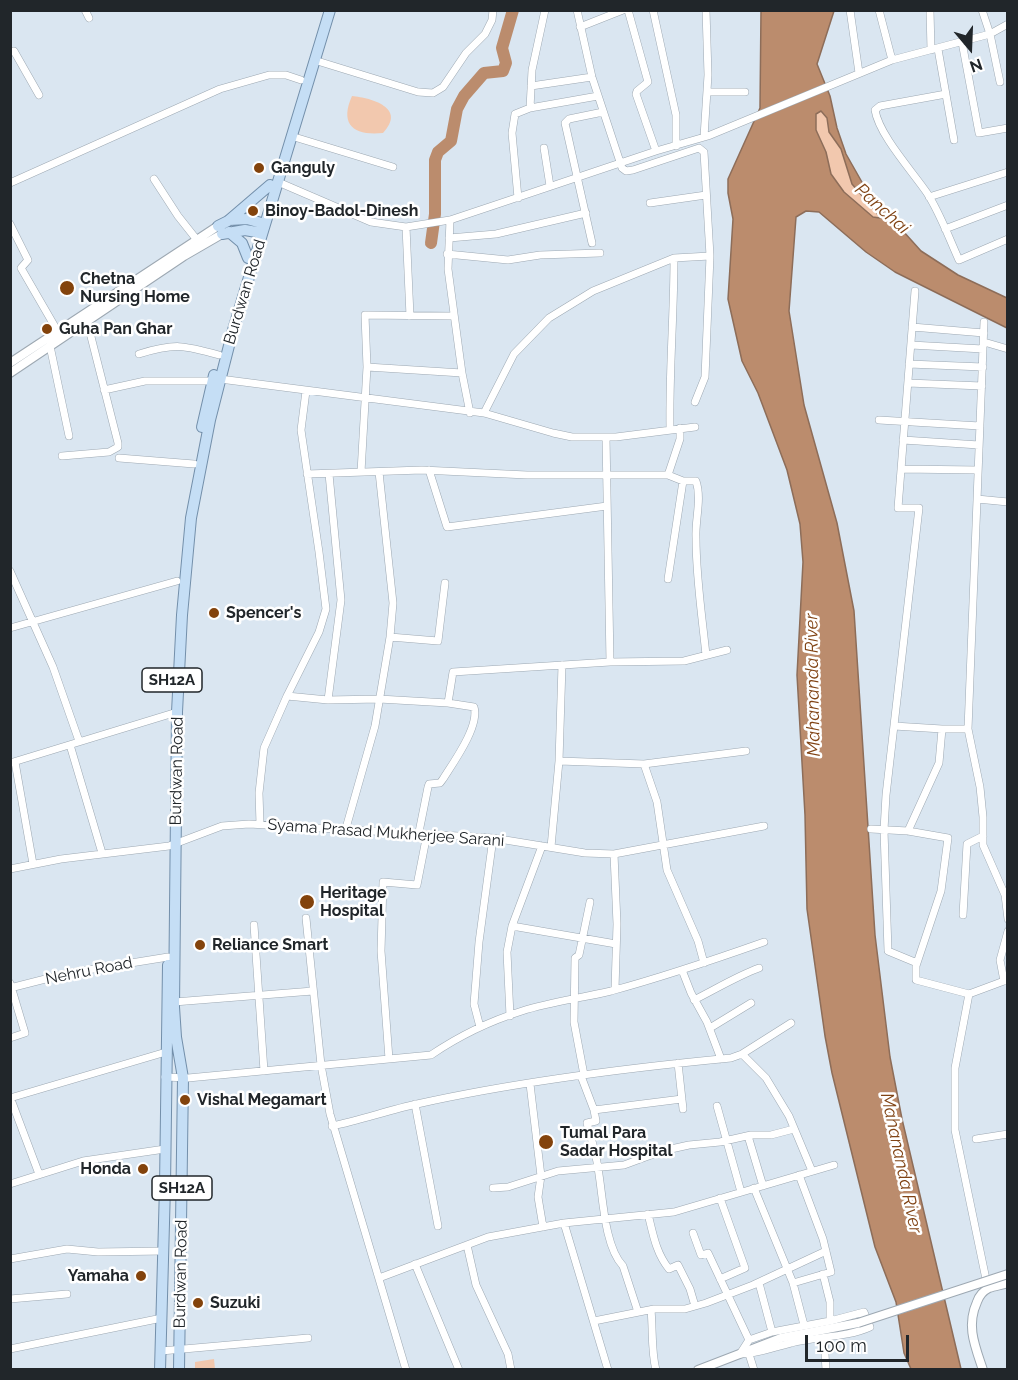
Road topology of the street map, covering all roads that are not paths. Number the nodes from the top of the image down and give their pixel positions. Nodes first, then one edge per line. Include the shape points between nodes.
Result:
1 (323, 10) edge
2 (330, 10) edge
3 (493, 10) edge
4 (545, 10) edge
5 (578, 10) edge
6 (626, 10) edge
7 (653, 10) edge
8 (706, 10) edge
9 (850, 10) edge
10 (879, 10) edge
11 (930, 10) edge
12 (982, 10) edge
13 (608, 14) edge
14 (1008, 24) edge
15 (580, 27) junction
16 (990, 34) junction
17 (962, 42) junction
18 (934, 49) junction
19 (10, 52) edge
20 (314, 60) junction
21 (892, 60) junction
22 (859, 73) junction
23 (592, 77) junction
24 (304, 81) junction
25 (1000, 82) dead end
26 (531, 86) junction
27 (707, 92) junction
28 (744, 93) dead end
29 (946, 94) junction
30 (39, 95) dead end
31 (598, 96) junction
32 (297, 105) junction
33 (530, 108) junction
34 (603, 112) junction
35 (1008, 128) edge
36 (291, 136) junction
37 (707, 136) junction
38 (954, 140) dead end
39 (676, 146) junction
40 (544, 148) dead end
41 (656, 151) junction
42 (619, 163) junction
43 (393, 166) dead end
44 (1008, 172) edge
45 (578, 177) junction
46 (154, 178) dead end
47 (10, 183) edge
48 (274, 184) junction
49 (550, 186) junction
50 (706, 195) junction
51 (929, 197) junction
52 (518, 198) junction
53 (650, 203) dead end
54 (1008, 205) edge
55 (586, 213) junction
56 (450, 220) junction
57 (10, 224) edge
58 (406, 227) junction
59 (224, 228) junction
60 (261, 228) junction
61 (945, 229) junction
62 (448, 238) junction
63 (1008, 239) edge
64 (197, 240) junction
65 (592, 243) dead end
66 (600, 253) dead end
67 (447, 254) junction
68 (710, 256) junction
69 (248, 258) junction
70 (674, 258) junction
71 (915, 291) dead end
72 (410, 316) junction
73 (453, 316) junction
74 (87, 321) junction
75 (984, 322) dead end
76 (912, 327) junction
77 (58, 332) junction
78 (984, 333) junction
79 (910, 345) junction
80 (983, 345) junction
81 (50, 346) junction
82 (1008, 349) edge
83 (139, 354) dead end
84 (219, 355) junction
85 (10, 363) edge
86 (909, 364) junction
87 (367, 367) junction
88 (982, 367) junction
89 (10, 373) edge
90 (462, 373) junction
91 (216, 380) junction
92 (908, 383) junction
93 (982, 386) junction
94 (104, 390) junction
95 (306, 391) junction
96 (364, 399) junction
97 (695, 402) dead end
98 (470, 412) junction
99 (484, 413) junction
100 (879, 420) dead end
101 (904, 422) junction
102 (980, 426) junction
103 (695, 428) dead end
104 (670, 429) junction
105 (680, 429) junction
106 (69, 436) dead end
107 (606, 437) junction
108 (903, 440) junction
109 (979, 445) junction
110 (62, 456) dead end
111 (119, 458) dead end
112 (194, 464) junction
113 (901, 469) junction
114 (429, 470) junction
115 (978, 471) junction
116 (361, 472) junction
117 (379, 472) junction
118 (307, 474) junction
119 (329, 474) junction
120 (607, 475) junction
121 (668, 476) junction
122 (683, 481) junction
123 (977, 499) junction
124 (1008, 502) edge
125 (607, 506) junction
126 (10, 571) edge
127 (668, 579) dead end
128 (177, 581) junction
129 (445, 582) dead end
130 (31, 621) junction
131 (10, 628) edge
132 (390, 637) junction
133 (727, 650) dead end
134 (706, 655) junction
135 (610, 662) junction
136 (562, 665) junction
137 (287, 696) junction
138 (379, 699) junction
139 (328, 700) junction
140 (448, 703) junction
141 (174, 713) junction
142 (894, 726) junction
143 (942, 729) junction
144 (968, 729) junction
145 (79, 741) junction
146 (70, 745) junction
147 (746, 751) dead end
148 (559, 761) junction
149 (13, 763) edge
150 (645, 764) junction
151 (260, 824) junction
152 (764, 826) dead end
153 (346, 828) junction
154 (871, 829) dead end
155 (884, 830) junction
156 (908, 831) junction
157 (419, 832) junction
158 (428, 834) junction
159 (983, 836) junction
160 (493, 838) junction
161 (173, 845) junction
162 (542, 846) junction
163 (663, 846) junction
164 (551, 847) junction
165 (102, 854) junction
166 (614, 854) junction
167 (33, 864) junction
168 (10, 869) edge
169 (590, 902) dead end
170 (963, 915) dead end
171 (306, 918) dead end
172 (1008, 919) edge
173 (254, 925) dead end
174 (512, 926) junction
175 (1008, 931) edge
176 (582, 938) junction
177 (764, 942) dead end
178 (616, 944) junction
179 (171, 956) junction
180 (704, 963) junction
181 (917, 963) junction
182 (759, 968) dead end
183 (682, 970) junction
184 (1006, 981) edge
185 (11, 986) edge
186 (615, 990) junction
187 (313, 991) junction
188 (969, 994) junction
189 (259, 995) junction
190 (574, 999) junction
191 (694, 1000) junction
192 (174, 1002) junction
193 (751, 1003) dead end
194 (510, 1016) junction
195 (791, 1023) dead end
196 (480, 1027) junction
197 (710, 1028) junction
198 (10, 1038) edge
199 (166, 1052) junction
200 (742, 1054) junction
201 (389, 1059) junction
202 (721, 1059) junction
203 (678, 1063) junction
204 (321, 1065) junction
205 (264, 1071) junction
206 (582, 1076) junction
207 (165, 1077) junction
208 (183, 1078) junction
209 (530, 1084) junction
210 (11, 1098) edge
211 (682, 1099) junction
212 (415, 1104) junction
213 (717, 1106) dead end
214 (683, 1109) dead end
215 (594, 1110) junction
216 (332, 1126) junction
217 (794, 1129) junction
218 (1008, 1134) edge
219 (748, 1136) junction
220 (976, 1139) dead end
221 (726, 1141) junction
222 (165, 1149) junction
223 (834, 1164) dead end
224 (598, 1166) junction
225 (812, 1171) junction
226 (39, 1174) junction
227 (799, 1175) junction
228 (541, 1176) junction
229 (10, 1184) edge
230 (763, 1186) junction
231 (493, 1188) dead end
232 (754, 1188) junction
233 (741, 1192) junction
234 (720, 1198) junction
235 (648, 1214) junction
236 (605, 1219) junction
237 (564, 1223) junction
238 (438, 1226) dead end
239 (543, 1227) junction
240 (693, 1233) dead end
241 (467, 1245) junction
242 (164, 1251) junction
243 (826, 1251) junction
244 (10, 1259) edge
245 (415, 1264) junction
246 (788, 1270) junction
247 (1008, 1274) edge
248 (823, 1275) junction
249 (379, 1278) junction
250 (720, 1279) junction
251 (759, 1283) junction
252 (793, 1283) junction
253 (1008, 1283) edge
254 (988, 1289) junction
255 (67, 1294) dead end
256 (728, 1295) junction
257 (10, 1299) edge
258 (695, 1306) junction
259 (651, 1310) junction
260 (638, 1312) junction
261 (162, 1318) junction
262 (594, 1321) junction
263 (830, 1321) junction
264 (804, 1325) junction
265 (772, 1332) junction
266 (308, 1338) dead end
267 (824, 1338) junction
268 (749, 1340) junction
269 (10, 1349) edge
270 (161, 1350) junction
271 (180, 1350) junction
272 (745, 1354) junction
273 (160, 1370) edge
274 (179, 1370) edge
275 (406, 1370) edge
276 (459, 1370) edge
277 (511, 1370) edge
278 (608, 1370) edge
279 (656, 1370) edge
280 (698, 1370) edge
281 (754, 1370) edge
282 (826, 1370) edge
283 (983, 1370) edge

1 - 24 main road, Burdwan Road / SH12A
2 - 20 main road, Burdwan Road / SH12A
3 - 20 street via 485,34 466,53 443,87 432,93
4 - 26 street
5 - 15 street
6 - 13 street
6 - 41 street via 647,78 636,94
7 - 39 street via 676,115
8 - 27 street
9 - 22 street
10 - 21 street
11 - 18 street
12 - 16 street
13 - 15 street
14 - 16 street
15 - 23 street
16 - 17 street
16 - 25 street
17 - 18 street
17 - 35 street via 980,133
18 - 21 street
18 - 29 street
19 - 30 street via 14,51
20 - 24 main road, Burdwan Road / SH12A
21 - 22 street
22 - 37 street
23 - 26 street
23 - 31 street
24 - 32 main road, Burdwan Road / SH12A
24 - 47 street via 269,75 220,89
26 - 33 street
27 - 28 street
27 - 37 street
29 - 38 street
29 - 51 street via 875,110 898,154
31 - 33 street
31 - 34 street
32 - 36 main road, Burdwan Road / SH12A
32 - 48 main road, Burdwan Road / SH12A
33 - 52 street via 518,111 513,119
34 - 42 street
34 - 45 street via 565,123
36 - 43 street
36 - 48 main road, Burdwan Road / SH12A
37 - 39 street
39 - 41 street
40 - 49 street
41 - 42 street
42 - 45 street
42 - 50 street via 628,171 702,149
44 - 51 street
45 - 49 street
45 - 55 street
46 - 64 street
48 - 58 street via 371,222
48 - 59 main road
48 - 60 main road, Burdwan Road / SH12A
49 - 52 street
50 - 53 street
50 - 68 street
51 - 61 street
52 - 56 street
54 - 61 street
55 - 62 street via 496,234
55 - 65 street
56 - 58 street
56 - 62 street
57 - 77 street via 28,260 21,268
58 - 72 street
59 - 60 main road
59 - 64 street
59 - 69 main road via 242,243
59 - 74 street
60 - 69 main road, Burdwan Road / SH12A
60 - 91 main road, Burdwan Road / SH12A
61 - 63 street via 959,260
62 - 67 street
64 - 77 street
66 - 67 street via 508,260
67 - 73 street
68 - 70 street
68 - 97 street via 705,377
69 - 84 main road, Burdwan Road / SH12A
70 - 99 street via 593,291 549,318 514,354
70 - 104 street
71 - 76 street
72 - 73 street
72 - 87 street via 365,315
73 - 90 street
74 - 81 street
74 - 94 street
75 - 78 street
76 - 78 street
76 - 79 street
77 - 85 street
78 - 80 street
79 - 80 street
79 - 86 street
80 - 82 street
80 - 88 street
81 - 89 street
81 - 106 street
83 - 84 street via 175,346
84 - 91 main road, Burdwan Road / SH12A
86 - 88 street
86 - 92 street
87 - 90 street
87 - 96 street
88 - 93 street
90 - 98 street
91 - 94 street via 145,381
91 - 95 street
91 - 112 main road, Burdwan Road / SH12A
91 - 141 main road, Burdwan Road / SH12A via 191,518
92 - 93 street
92 - 101 street
93 - 102 street
94 - 110 street via 118,447 109,452
95 - 96 street
95 - 118 street via 301,430
96 - 98 street
96 - 116 street
98 - 99 street
99 - 107 street via 572,437
100 - 101 street
101 - 102 street
101 - 108 street
102 - 109 street
103 - 105 street
104 - 105 street
104 - 107 street
105 - 121 street
107 - 120 street
108 - 109 street
108 - 113 street
109 - 115 street
111 - 112 street
112 - 128 main road, Burdwan Road / SH12A
113 - 115 street
113 - 142 street via 898,508 919,508
114 - 117 street
114 - 120 street
114 - 125 street via 447,527
115 - 123 street
116 - 117 street
116 - 119 street
117 - 132 street via 393,603
118 - 119 street
118 - 137 street via 326,609 319,632
119 - 139 street via 341,600
120 - 121 street
120 - 125 street
121 - 122 street
122 - 127 street
122 - 134 street via 696,481 698,487 697,581
123 - 124 street
123 - 144 street
125 - 135 street
126 - 130 street
128 - 130 street
128 - 141 main road, Burdwan Road / SH12A
129 - 132 street via 438,641
130 - 131 street
130 - 145 street
132 - 138 street
133 - 134 street
134 - 135 street via 684,661
135 - 136 street
136 - 140 street via 453,672
136 - 148 street
137 - 139 street
137 - 151 street via 264,748
138 - 139 street
138 - 140 street
138 - 153 street
140 - 157 street via 474,707 475,716 469,735 443,779 429,784
141 - 145 street
141 - 161 main road, Burdwan Road / SH12A
142 - 143 street
142 - 155 street
143 - 144 street
143 - 156 street via 939,763
144 - 159 street via 980,787
145 - 146 street
146 - 149 street
146 - 165 street
147 - 150 street
148 - 150 street
148 - 164 street
149 - 167 street
150 - 163 street via 657,802
151 - 153 street, Syama Prasad Mukherjee Sarani
151 - 161 street, Syama Prasad Mukherjee Sarani via 222,826
152 - 163 street, Syama Prasad Mukherjee Sarani
153 - 157 street, Syama Prasad Mukherjee Sarani
154 - 155 street
155 - 156 street
155 - 181 street via 888,951
156 - 181 street via 948,838 941,891
157 - 158 street, Syama Prasad Mukherjee Sarani
158 - 160 street, Syama Prasad Mukherjee Sarani
158 - 201 street via 417,885 383,882 381,951
159 - 170 street via 967,844
159 - 172 street via 983,845 1005,895
160 - 162 street, Syama Prasad Mukherjee Sarani
160 - 196 street via 474,1004
161 - 165 street, Syama Prasad Mukherjee Sarani
161 - 179 main road, Burdwan Road / SH12A
162 - 164 street, Syama Prasad Mukherjee Sarani
162 - 174 street
163 - 166 street, Syama Prasad Mukherjee Sarani
163 - 180 street via 667,870
164 - 166 street, Syama Prasad Mukherjee Sarani
165 - 167 street, Syama Prasad Mukherjee Sarani
166 - 178 street
167 - 168 street, Syama Prasad Mukherjee Sarani
169 - 176 street
171 - 187 street
173 - 189 street
174 - 176 street
174 - 194 street via 507,952
175 - 184 street via 1000,960
176 - 178 street
176 - 190 street via 575,958
177 - 180 street
178 - 186 street
179 - 185 street, Nehru Road
179 - 192 main road, Burdwan Road / SH12A
179 - 199 main road, Burdwan Road / SH12A
180 - 183 street
181 - 188 street via 916,980
182 - 191 street
183 - 186 street
183 - 191 street
184 - 188 street
185 - 198 street via 25,1033
186 - 190 street
187 - 189 street
187 - 204 street
188 - 254 street via 955,1068 955,1130
189 - 192 street
189 - 205 street
190 - 194 street
190 - 206 street
191 - 197 street
192 - 208 main road, Burdwan Road / SH12A
193 - 197 street
194 - 196 street
195 - 200 street
196 - 201 street via 431,1054
197 - 202 street
199 - 207 main road, Burdwan Road / SH12A
199 - 210 street
200 - 202 street
200 - 217 street via 766,1078
201 - 204 street
202 - 203 street
203 - 206 street
203 - 211 street
204 - 205 street
204 - 216 street
205 - 208 street
206 - 209 street
206 - 215 street
207 - 208 street
207 - 222 main road, Burdwan Road / SH12A
208 - 271 main road, Burdwan Road / SH12A
209 - 212 street
209 - 228 street
210 - 226 street
211 - 214 street
211 - 215 street
212 - 216 street
212 - 238 street
213 - 221 street
215 - 224 street via 596,1122 587,1123
216 - 249 street
217 - 219 street
217 - 225 street
218 - 220 street
219 - 221 street
219 - 230 street
221 - 224 street via 662,1150 624,1165
221 - 233 street
222 - 226 street via 83,1161
222 - 242 main road, Burdwan Road / SH12A
223 - 225 street
224 - 228 street
224 - 236 street
225 - 227 street
226 - 229 street
227 - 230 street
227 - 243 street
228 - 231 street
228 - 239 street via 538,1197
230 - 232 street
232 - 233 street
232 - 246 street
233 - 234 street
234 - 235 street via 674,1212
234 - 250 street via 746,1268
235 - 236 street
235 - 258 street via 662,1261 669,1269 678,1265
236 - 237 street
236 - 260 street
237 - 239 street
237 - 262 street
239 - 241 street via 488,1236
240 - 250 street via 701,1255 708,1253
241 - 245 street
241 - 277 street via 476,1285
242 - 244 street via 67,1249
242 - 261 main road, Burdwan Road / SH12A
243 - 246 street
243 - 248 street via 831,1272
245 - 249 street
245 - 276 street
246 - 251 street
246 - 252 street
247 - 272 street, bridge via 858,1323 761,1344
248 - 252 street
248 - 263 street
249 - 275 street
250 - 256 street
251 - 256 street
251 - 265 street
252 - 264 street
253 - 254 street
254 - 283 street via 980,1296 971,1320
255 - 257 street
256 - 258 street
256 - 268 street
258 - 259 street
259 - 260 street
259 - 279 street
260 - 262 street
261 - 269 street
261 - 270 main road, Burdwan Road / SH12A
262 - 278 street
263 - 264 street
263 - 267 street via 864,1312 870,1327
264 - 265 street
265 - 268 street
266 - 271 street
267 - 272 street
267 - 282 street
268 - 272 street
270 - 271 street
270 - 273 main road, Burdwan Road / SH12A
271 - 274 main road, Burdwan Road / SH12A
272 - 280 street
272 - 281 street

